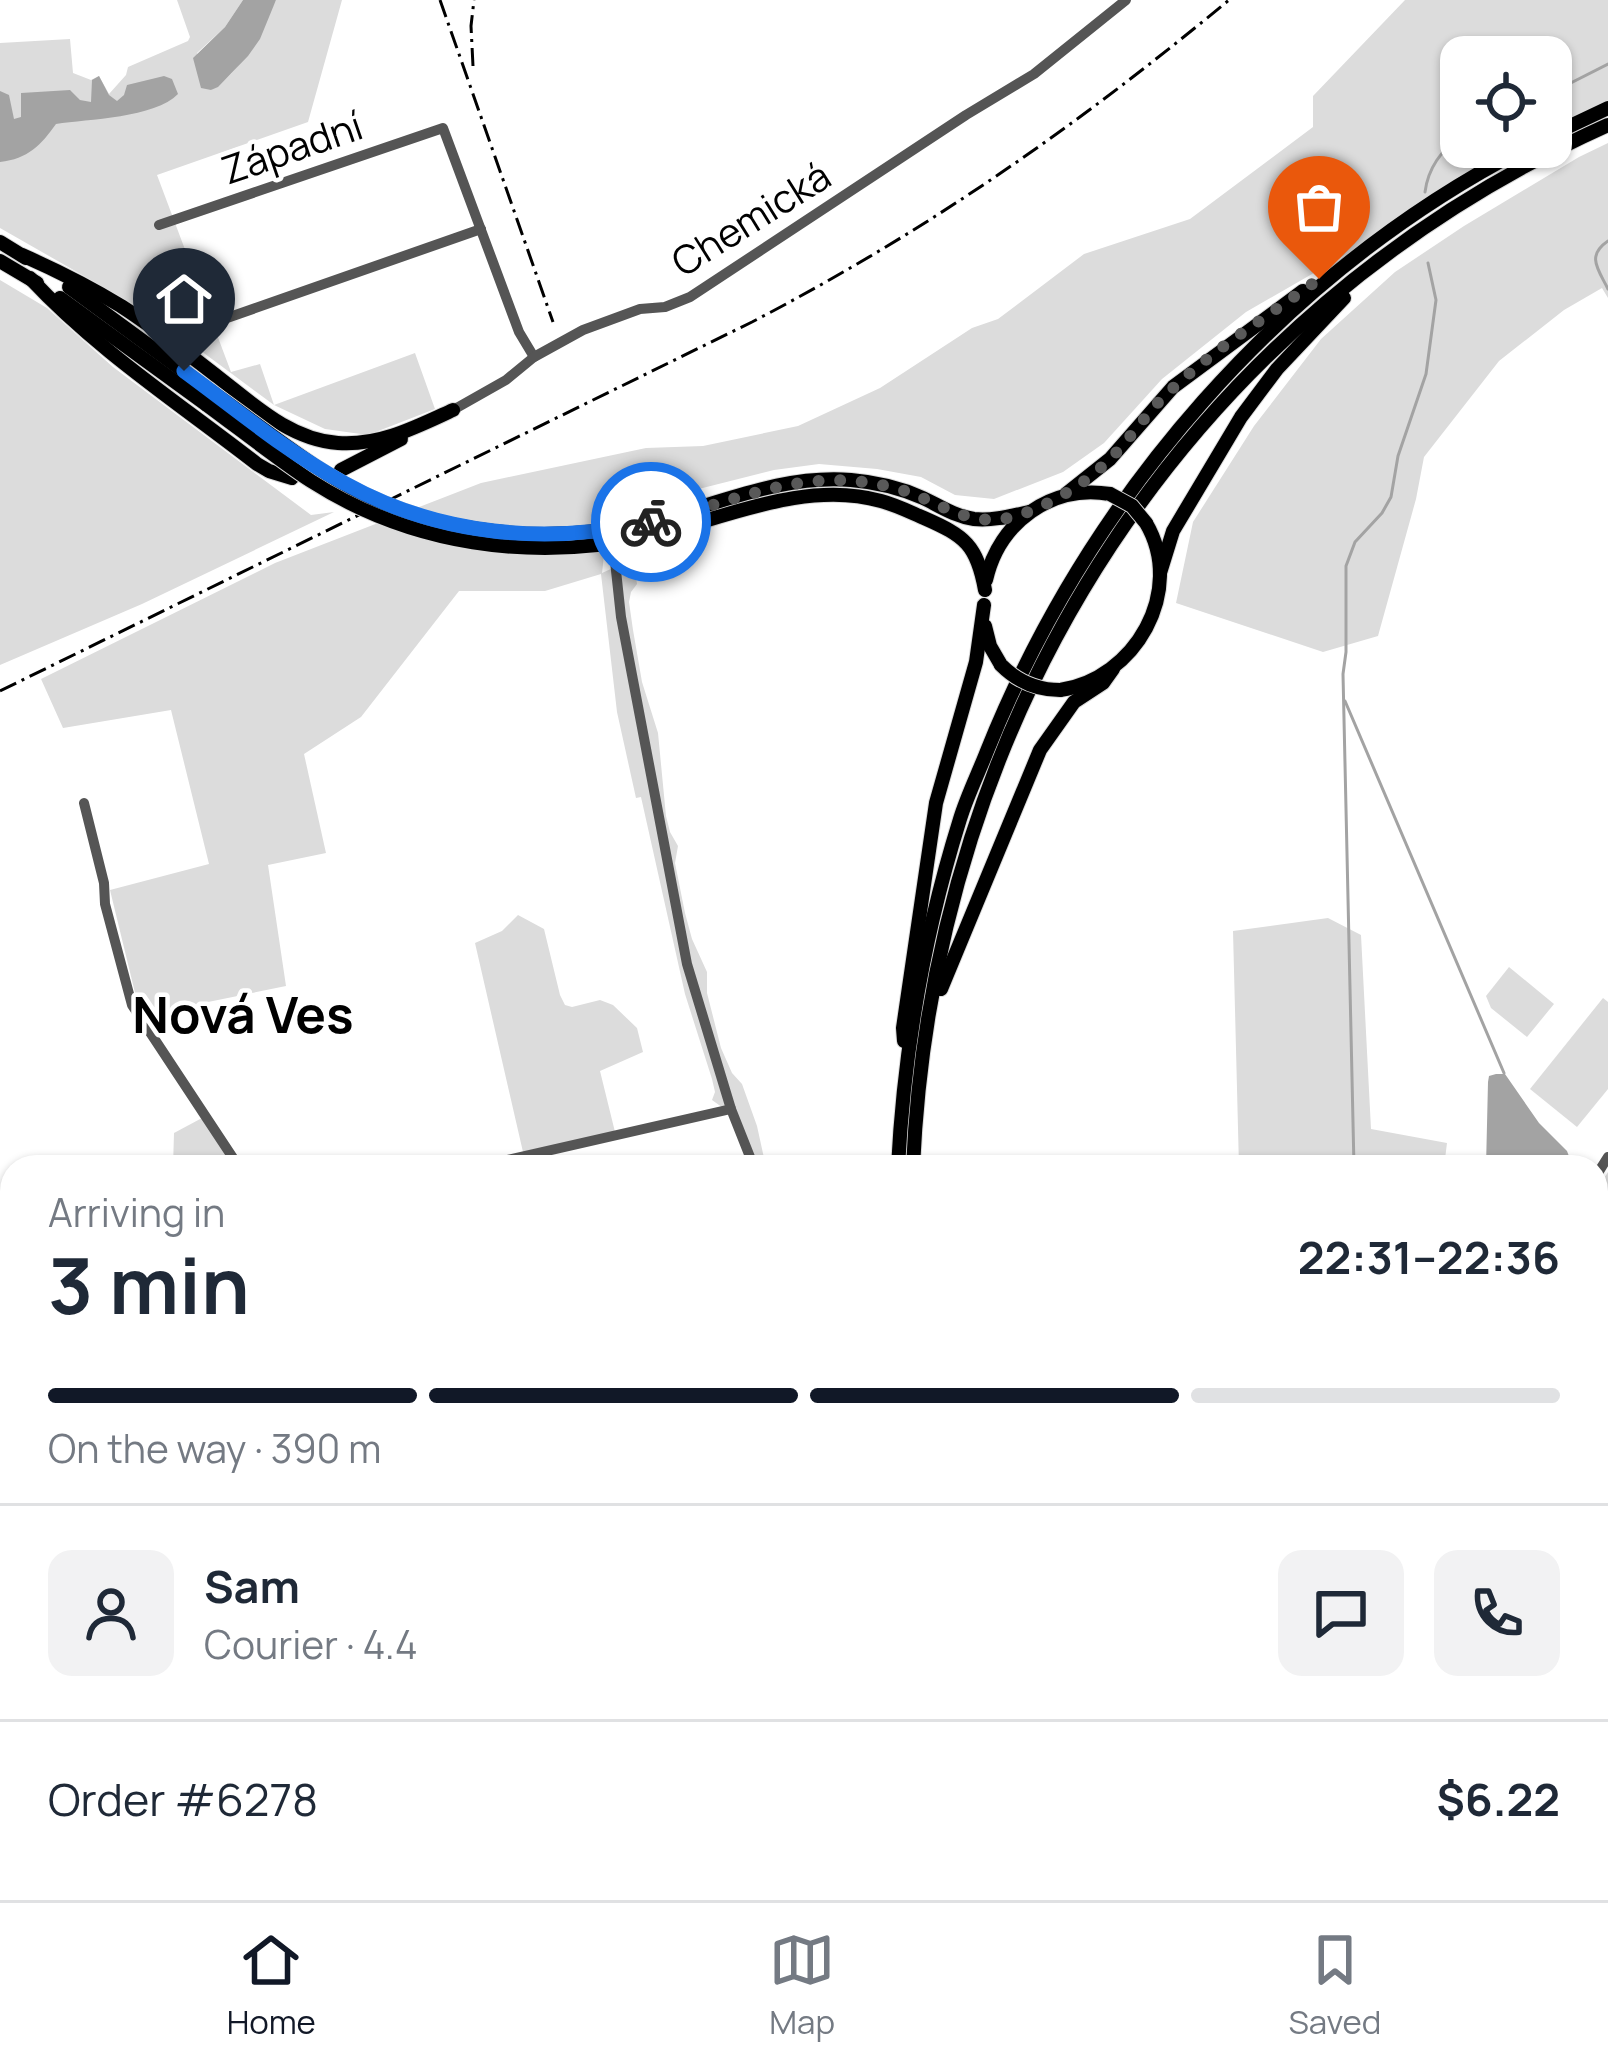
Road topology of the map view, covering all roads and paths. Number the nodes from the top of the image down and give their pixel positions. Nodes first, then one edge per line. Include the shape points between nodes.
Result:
1 (1126, 0) edge
2 (1608, 108) edge
3 (1572, 125) edge
4 (1608, 125) edge
5 (1492, 168) edge
6 (159, 224) dead end
7 (481, 229) junction
8 (0, 242) edge
9 (1394, 248) junction
10 (22, 255) junction
11 (1359, 256) junction
12 (0, 261) edge
13 (30, 278) junction
14 (227, 318) dead end
15 (534, 357) junction
16 (211, 400) junction
17 (453, 410) junction
18 (341, 470) dead end
19 (292, 478) dead end
20 (1066, 494) junction
21 (1028, 512) junction
22 (645, 530) junction
23 (614, 552) dead end
24 (1160, 573) junction
25 (984, 598) junction
26 (1113, 669) junction
27 (84, 803) dead end
28 (913, 1068) junction
29 (731, 1109) junction
30 (231, 1155) edge
31 (530, 1155) edge
32 (749, 1155) edge
33 (900, 1155) edge
34 (913, 1155) edge

1 - 15 street, Chemická via 1034,74 690,297 583,330
2 - 3 main road
4 - 9 main road via 1508,174
5 - 11 main road
6 - 7 street, Západní via 443,128
7 - 14 street
7 - 15 street
8 - 10 main road
9 - 24 main road via 1277,369 1241,418 1173,531
9 - 28 main road via 1225,397 1142,500 1063,623 976,820
10 - 16 main road
10 - 17 main road via 120,306 265,413 315,439 372,442
11 - 20 main road via 1199,366
11 - 28 main road via 1218,384 1132,491 1050,617 961,816 931,927
12 - 13 main road
13 - 16 main road
13 - 19 main road via 175,403 268,471
15 - 17 street, Chemická
16 - 22 main road, bridge via 322,471 417,515 511,534
17 - 18 main road
20 - 21 main road
20 - 24 main road, bridge via 1124,499 1157,544
21 - 22 main road via 970,519 891,487 829,479 779,486
21 - 25 main road via 994,556
22 - 25 main road via 797,498 860,496 960,537 976,553
23 - 29 street via 687,964
24 - 26 main road via 1144,633
25 - 26 main road, bridge via 986,635 1001,665 1024,682 1060,691
25 - 28 main road via 976,662 928,841 903,1028
26 - 28 main road via 1074,702 1040,749 944,981 928,1055
27 - 30 street via 131,1005
28 - 33 main road
28 - 34 main road
29 - 31 street
29 - 32 street

